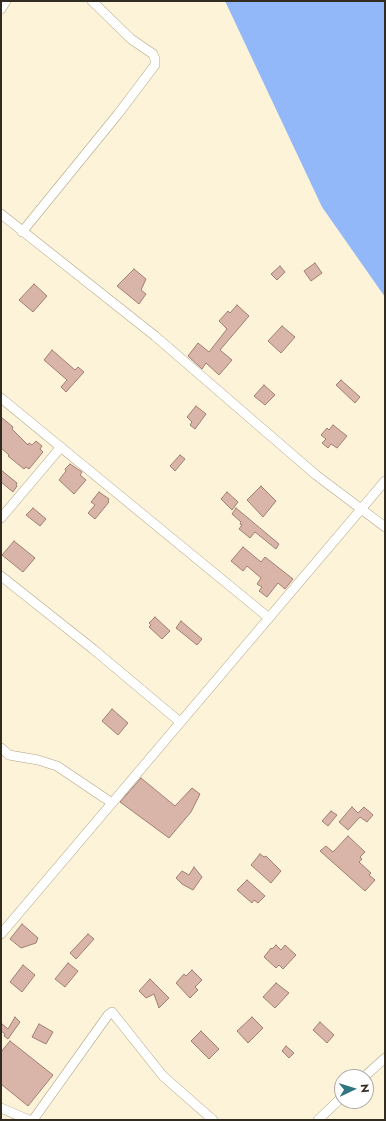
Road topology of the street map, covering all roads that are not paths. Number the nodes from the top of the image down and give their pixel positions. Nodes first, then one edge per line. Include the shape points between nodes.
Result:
1 (6, 1) edge
2 (92, 1) edge
3 (1, 9) edge
4 (1, 214) edge
5 (22, 232) junction
6 (1, 398) edge
7 (61, 447) junction
8 (385, 481) edge
9 (361, 508) junction
10 (1, 518) edge
11 (385, 526) edge
12 (1, 576) edge
13 (269, 618) junction
14 (180, 722) junction
15 (1, 748) edge
16 (112, 803) junction
17 (1, 934) edge
18 (385, 1058) edge
19 (373, 1069) edge
20 (334, 1105) edge
21 (1, 1108) edge
22 (29, 1120) edge
23 (33, 1120) edge
24 (213, 1120) edge
25 (318, 1120) edge

1 - 3 street
2 - 5 street via 131,39 153,54 155,65
4 - 5 street
5 - 9 street via 154,336 316,475
6 - 7 street
7 - 10 street
7 - 13 street
8 - 9 street
9 - 11 street
9 - 13 street
12 - 14 street
13 - 14 street
14 - 16 street
15 - 16 street via 9,755 57,766
16 - 17 street
18 - 19 street
20 - 25 street
21 - 22 street
23 - 24 street via 112,1012 163,1076

